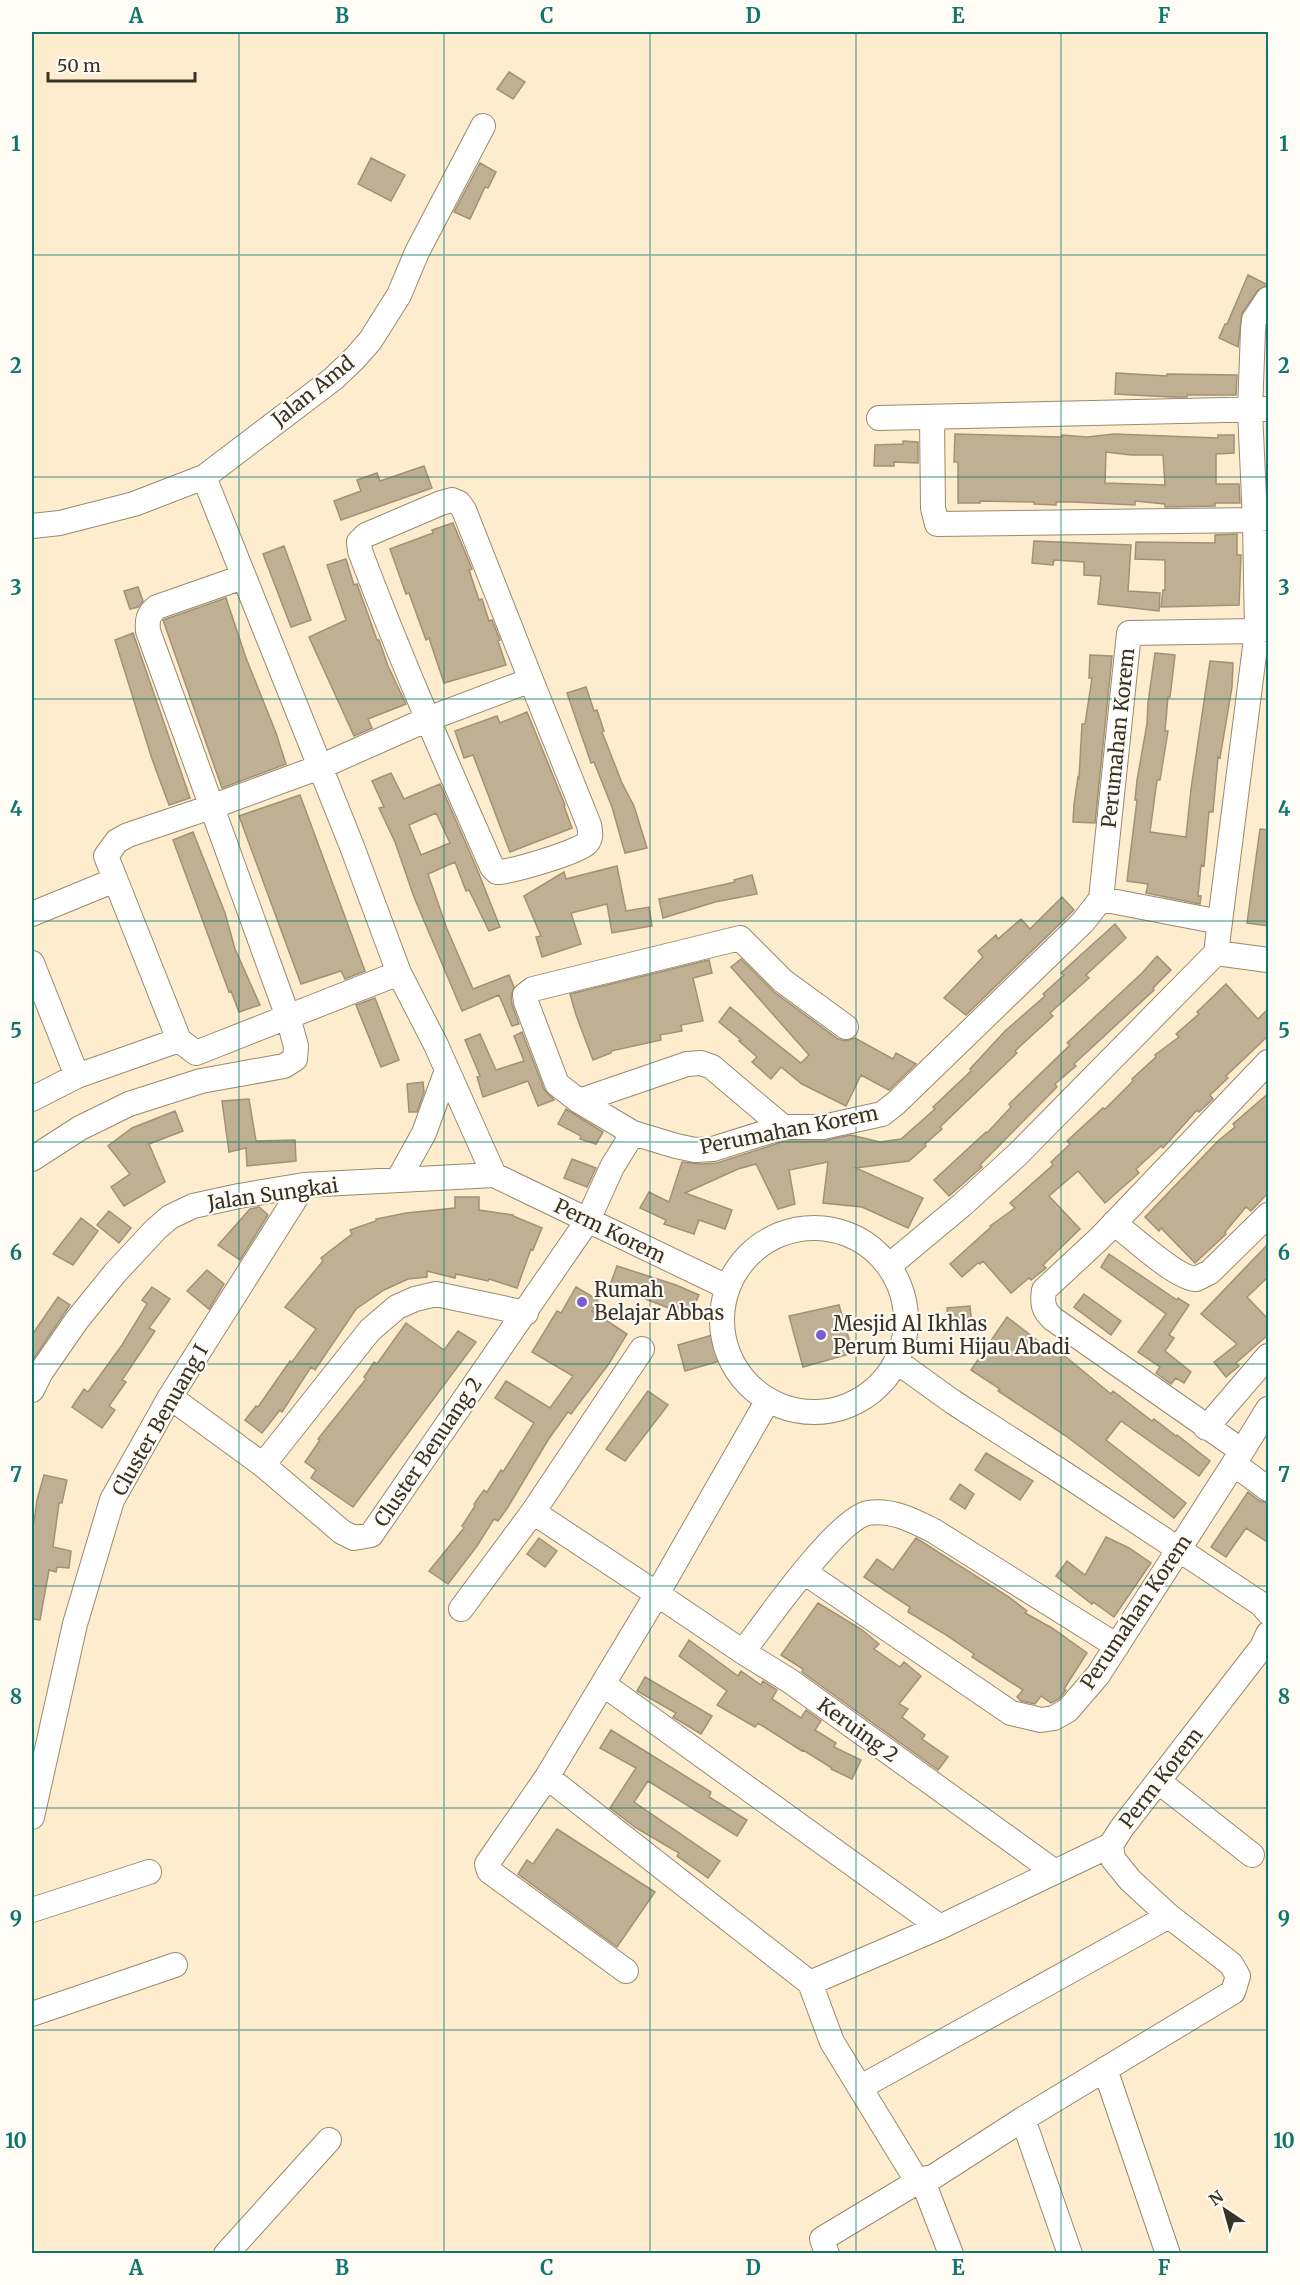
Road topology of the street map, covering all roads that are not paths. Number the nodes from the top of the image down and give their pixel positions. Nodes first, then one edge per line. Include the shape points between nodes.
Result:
1 (483, 126) dead end
2 (1269, 299) edge
3 (1259, 410) edge
4 (879, 418) dead end
5 (932, 418) junction
6 (204, 477) junction
7 (1262, 519) edge
8 (32, 526) edge
9 (243, 577) junction
10 (1263, 630) edge
11 (531, 680) junction
12 (428, 719) junction
13 (320, 767) junction
14 (211, 807) junction
15 (115, 880) junction
16 (1101, 899) junction
17 (32, 914) edge
18 (1220, 922) junction
19 (1216, 953) junction
20 (1269, 960) edge
21 (32, 963) edge
22 (399, 973) junction
23 (288, 1017) junction
24 (846, 1027) dead end
25 (179, 1040) junction
26 (1269, 1062) edge
27 (447, 1070) junction
28 (77, 1076) junction
29 (32, 1100) edge
30 (579, 1101) junction
31 (783, 1127) junction
32 (633, 1134) junction
33 (32, 1160) edge
34 (494, 1175) junction
35 (398, 1180) junction
36 (304, 1185) junction
37 (1269, 1215) edge
38 (588, 1220) junction
39 (1114, 1223) junction
40 (890, 1265) junction
41 (727, 1287) junction
42 (518, 1322) junction
43 (642, 1348) dead end
44 (1269, 1356) edge
45 (896, 1361) junction
46 (32, 1390) edge
47 (170, 1397) junction
48 (768, 1400) junction
49 (1269, 1409) edge
50 (1206, 1428) junction
51 (1238, 1458) junction
52 (263, 1464) junction
53 (1269, 1489) edge
54 (533, 1512) junction
55 (1178, 1550) junction
56 (804, 1572) junction
57 (657, 1594) junction
58 (461, 1609) dead end
59 (1269, 1612) edge
60 (1269, 1634) edge
61 (1117, 1646) junction
62 (742, 1652) junction
63 (603, 1684) junction
64 (547, 1777) junction
65 (1158, 1781) junction
66 (32, 1817) edge
67 (1111, 1845) junction
68 (1252, 1855) dead end
69 (149, 1872) dead end
70 (1055, 1872) junction
71 (32, 1911) edge
72 (1169, 1916) junction
73 (940, 1927) junction
74 (175, 1965) dead end
75 (626, 1971) dead end
76 (810, 1983) junction
77 (32, 2014) edge
78 (1105, 2069) junction
79 (861, 2087) junction
80 (1023, 2119) junction
81 (329, 2140) dead end
82 (922, 2180) junction
83 (226, 2253) edge
84 (827, 2253) edge
85 (951, 2253) edge
86 (1070, 2253) edge
87 (1168, 2253) edge

1 - 6 street, Jalan Amd via 417,252 399,295 370,341 333,379
2 - 3 street via 1254,320 1253,330
3 - 5 street
3 - 7 street
4 - 5 street
5 - 7 street via 933,508 937,524
6 - 8 street, Jalan Amd via 134,504
6 - 9 street
7 - 10 street
9 - 13 street
9 - 14 street via 157,607 147,622
10 - 16 street, Perumahan Korem via 1129,633
10 - 18 street
11 - 12 street
11 - 12 street via 591,836 586,844 546,860 506,872 497,872 492,867
11 - 12 street via 467,517 459,503 441,503 366,535 359,542 393,638
12 - 13 street
13 - 14 street
13 - 22 street
14 - 15 street via 117,841 106,856
14 - 23 street
15 - 17 street
15 - 25 street
16 - 18 street
16 - 31 street, Perumahan Korem via 1083,922 882,1114 823,1127
18 - 19 street
19 - 20 street
19 - 40 street via 1017,1155
21 - 28 street
22 - 23 street
22 - 27 street
23 - 25 street via 196,1053
23 - 33 street via 297,1046 295,1059 284,1066 201,1081 129,1104 80,1128
24 - 30 street, Perumahan Korem via 783,981 740,938 533,989 525,995 526,1002 557,1084
25 - 28 street
26 - 39 street
27 - 34 street
27 - 35 street via 424,1133
28 - 29 street
30 - 31 street via 687,1064 701,1063 712,1067
30 - 32 street, Perumahan Korem
31 - 32 street, Perumahan Korem via 713,1149 695,1150
32 - 38 street via 612,1167
34 - 35 street, Jalan Sungkai
34 - 38 street, Perm Korem
35 - 36 street, Jalan Sungkai
36 - 46 street, Jalan Sungkai via 193,1206 170,1217 77,1320 40,1372
36 - 47 street, Cluster Benuang I
37 - 39 street via 1210,1272 1196,1279 1176,1271
38 - 41 street, Perm Korem
38 - 42 street, Cluster Benuang 2
39 - 50 street via 1044,1290 1042,1302 1046,1312
40 - 41 street via 866,1242 835,1229 802,1228 770,1238 744,1258
40 - 45 street via 904,1295 906,1329
41 - 48 street via 721,1319 726,1351 743,1380
42 - 52 street via 436,1294 397,1307 370,1330
42 - 52 street, Cluster Benuang 2 via 371,1535 354,1538 342,1532
43 - 54 street
44 - 50 street
45 - 48 street via 879,1385 854,1402 826,1411 796,1410
45 - 55 street
47 - 52 street, Cluster Benuang 2
47 - 66 street, Cluster Benuang I via 112,1500 75,1624
48 - 57 street
49 - 51 street, Perumahan Korem
50 - 51 street
51 - 53 street
51 - 55 street, Perumahan Korem
54 - 57 street, Keruing 2
54 - 58 street
55 - 59 street
55 - 61 street, Perumahan Korem
56 - 61 street via 850,1522 868,1513 904,1516
56 - 61 street, Perumahan Korem via 1011,1713 1041,1720 1068,1710
56 - 62 street
57 - 62 street, Keruing 2
57 - 63 street
60 - 65 street, Perm Korem
62 - 70 street, Keruing 2 via 790,1681
63 - 64 street
63 - 73 street
64 - 75 street via 489,1858 489,1871
64 - 76 street
65 - 67 street, Perm Korem
65 - 68 street
67 - 70 street
67 - 72 street, Perm Korem via 1120,1870
69 - 71 street
70 - 73 street
72 - 78 street, Perm Korem via 1231,1964 1238,1976 1233,1992
72 - 79 street
73 - 76 street
74 - 77 street
76 - 79 street via 832,2042
78 - 80 street
78 - 87 street
79 - 82 street via 914,2176
80 - 82 street via 933,2177
80 - 86 street
81 - 83 street
82 - 84 street via 822,2239
82 - 85 street

